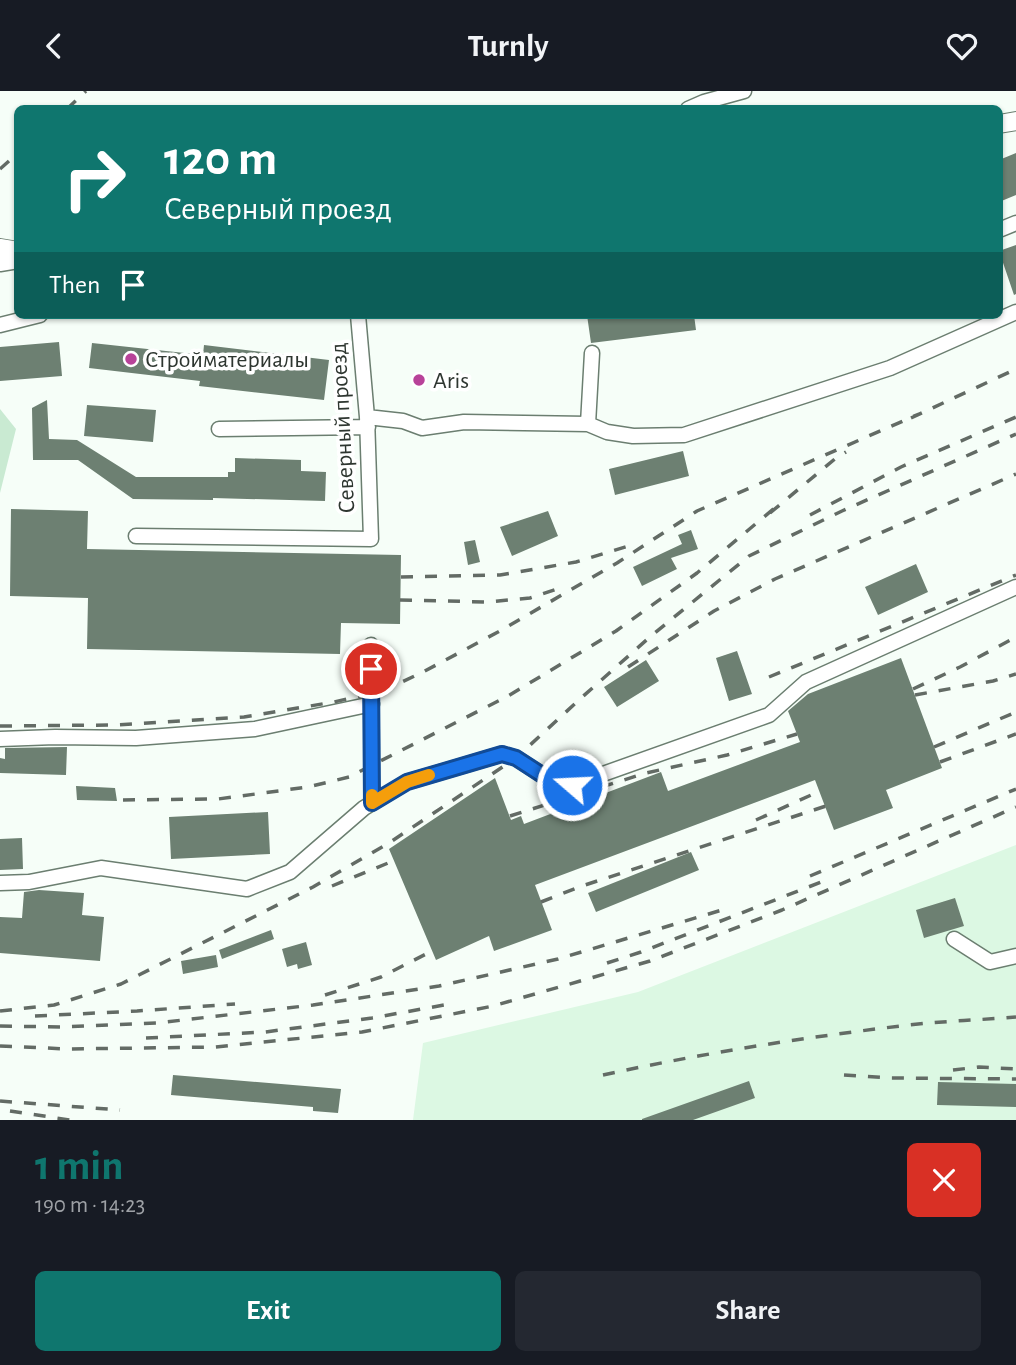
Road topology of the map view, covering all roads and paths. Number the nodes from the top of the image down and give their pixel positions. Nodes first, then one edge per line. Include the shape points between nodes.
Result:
1 (744, 91) edge
2 (697, 105) edge
3 (24, 319) edge
4 (358, 319) edge
5 (1002, 319) edge
6 (0, 325) edge
7 (592, 353) dead end
8 (367, 422) junction
9 (588, 424) junction
10 (219, 429) dead end
11 (136, 536) dead end
12 (1016, 587) edge
13 (371, 645) dead end
14 (372, 704) junction
15 (0, 739) edge
16 (372, 803) junction
17 (0, 883) edge
18 (954, 939) dead end
19 (1016, 956) edge

1 - 2 street
3 - 6 street
4 - 8 street, Северный проезд
5 - 9 street via 890,368 684,435 633,436
7 - 9 street
8 - 9 street via 403,421 422,428 464,422
8 - 10 street
8 - 11 street, Северный проезд via 371,539
12 - 16 street via 806,682 769,715 572,785 553,782 502,754 407,782
13 - 14 street
14 - 15 street via 255,729 136,738
14 - 16 street
16 - 17 street via 290,872 247,889 101,868
18 - 19 street via 990,962

